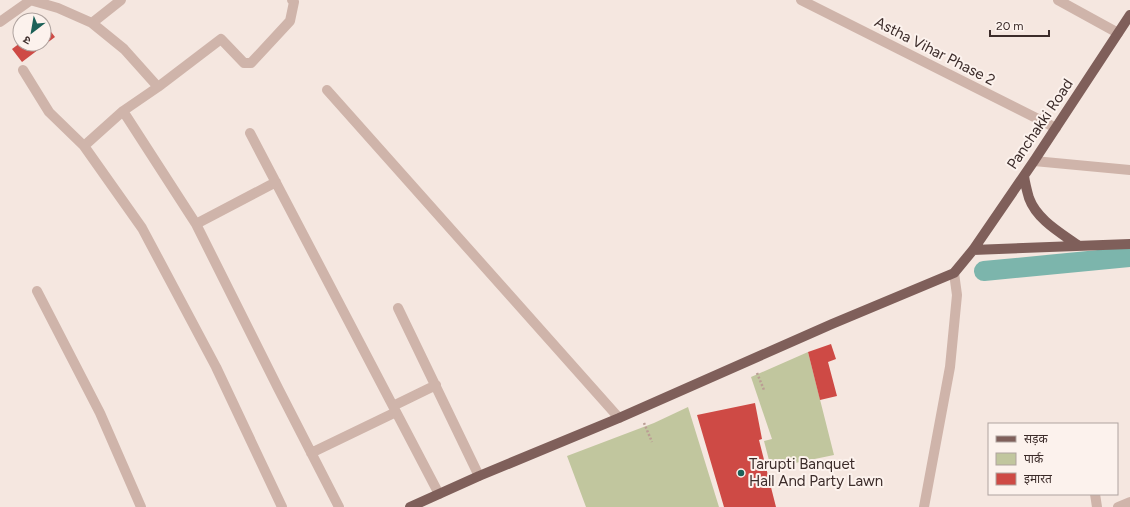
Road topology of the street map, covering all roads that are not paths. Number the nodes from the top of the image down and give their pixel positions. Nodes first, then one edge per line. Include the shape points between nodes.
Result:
1 (30, 0) edge
2 (121, 0) edge
3 (292, 0) edge
4 (801, 0) edge
5 (1058, 0) edge
6 (1130, 15) edge
7 (0, 22) edge
8 (92, 23) junction
9 (1118, 32) junction
10 (23, 70) dead end
11 (158, 87) junction
12 (327, 90) dead end
13 (123, 111) junction
14 (1056, 128) junction
15 (250, 133) dead end
16 (84, 146) junction
17 (1034, 161) junction
18 (1130, 170) edge
19 (1024, 176) junction
20 (276, 182) junction
21 (196, 224) junction
22 (1130, 244) edge
23 (1079, 246) junction
24 (974, 250) junction
25 (954, 273) junction
26 (37, 291) dead end
27 (398, 308) dead end
28 (436, 385) junction
29 (395, 409) junction
30 (619, 418) junction
31 (311, 453) junction
32 (479, 476) junction
33 (439, 494) junction
34 (1095, 495) edge
35 (1130, 502) edge
36 (141, 507) edge
37 (282, 507) edge
38 (339, 507) edge
39 (410, 507) edge
40 (924, 507) edge
41 (1097, 507) edge
42 (1118, 507) edge

1 - 7 street
1 - 8 street via 58,8
2 - 8 street
3 - 11 street via 294,2 290,21 251,63 244,63 221,39
4 - 14 street, Astha Vihar Phase 2
5 - 9 street
6 - 9 main road, Panchakki Road
8 - 11 street via 124,49
9 - 14 main road, Panchakki Road
10 - 16 street via 49,112
11 - 13 street
12 - 30 street
13 - 16 street
13 - 21 street
14 - 17 main road, Panchakki Road
15 - 20 street
16 - 37 street via 142,228 216,367
17 - 18 street
17 - 19 main road, Panchakki Road
19 - 23 main road via 1029,198 1038,214
19 - 24 main road, Panchakki Road
20 - 21 street
20 - 29 street
21 - 31 street
22 - 23 main road
23 - 24 main road
24 - 25 main road, Panchakki Road
25 - 30 main road
25 - 40 street via 957,295 950,367
26 - 36 street via 100,413
27 - 28 street
28 - 29 street
28 - 32 street
29 - 31 street
29 - 33 street
30 - 32 main road
31 - 38 street
32 - 33 main road
33 - 39 main road
34 - 41 street
35 - 42 street

